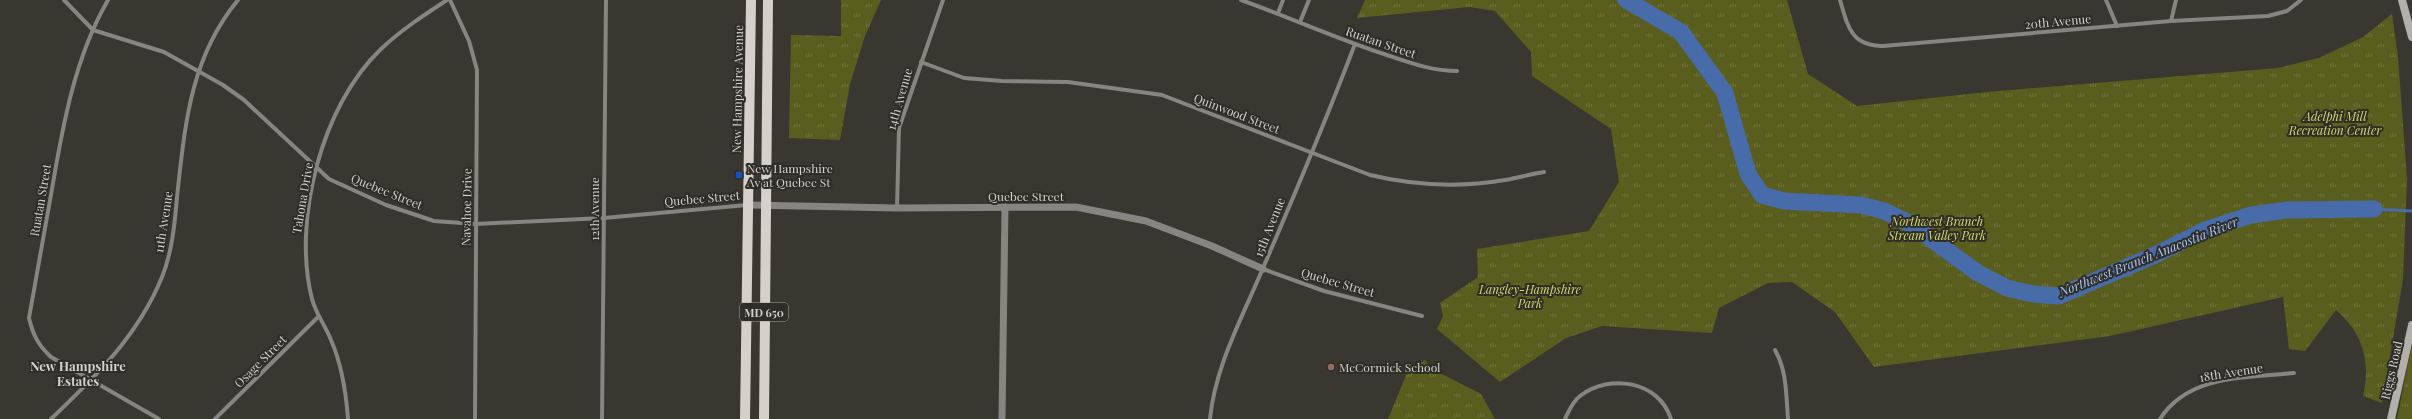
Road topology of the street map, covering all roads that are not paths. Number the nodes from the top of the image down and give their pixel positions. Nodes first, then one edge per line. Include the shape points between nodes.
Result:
1 (64, 0) edge
2 (108, 0) edge
3 (238, 0) edge
4 (447, 0) edge
5 (450, 0) edge
6 (606, 0) edge
7 (751, 0) edge
8 (768, 0) edge
9 (943, 0) edge
10 (1241, 0) edge
11 (1283, 0) edge
12 (1309, 0) edge
13 (1840, 0) edge
14 (2106, 0) edge
15 (2176, 0) edge
16 (2301, 0) edge
17 (2402, 0) edge
18 (1278, 13) junction
19 (2171, 21) junction
20 (1300, 22) junction
21 (2117, 26) junction
22 (93, 30) junction
23 (2412, 37) edge
24 (1355, 44) junction
25 (920, 62) junction
26 (198, 71) junction
27 (1457, 71) dead end
28 (1311, 152) junction
29 (316, 167) junction
30 (1544, 172) dead end
31 (749, 205) junction
32 (765, 205) junction
33 (1005, 207) junction
34 (897, 208) junction
35 (604, 218) junction
36 (475, 224) junction
37 (1263, 269) junction
38 (1422, 316) dead end
39 (318, 318) junction
40 (2412, 325) edge
41 (1775, 350) dead end
42 (2294, 373) dead end
43 (92, 380) junction
44 (51, 419) edge
45 (159, 419) edge
46 (215, 419) edge
47 (348, 419) edge
48 (474, 419) edge
49 (602, 419) edge
50 (745, 419) edge
51 (764, 419) edge
52 (1002, 419) edge
53 (1210, 419) edge
54 (1564, 419) edge
55 (1671, 419) edge
56 (1788, 419) edge
57 (2160, 419) edge
58 (2392, 419) edge

1 - 22 street
2 - 22 street, Ruatan Street
3 - 26 street, 11th Avenue via 226,14
4 - 29 street, Tahona Drive via 418,18 380,49 356,79 335,116
5 - 36 street, Navahoe Drive via 469,41 477,70
6 - 35 street, 12th Avenue
7 - 31 main road, New Hampshire Avenue / MD 650
8 - 32 main road, MD 650
9 - 25 street, 14th Avenue
10 - 18 street, Ruatan Street
11 - 18 street
12 - 20 street
13 - 21 street, 20th Avenue via 1858,41 1873,46
14 - 21 street
15 - 19 street
16 - 19 street, 20th Avenue via 2294,7 2278,14
17 - 23 main road
18 - 20 street, Ruatan Street
19 - 21 street, 20th Avenue
20 - 24 street, Ruatan Street
22 - 26 street, Quebec Street via 164,52
22 - 43 street, Ruatan Street via 72,86 63,126 29,318 33,336 51,357
24 - 27 street, Ruatan Street via 1434,70
24 - 28 street, 15th Avenue
25 - 28 street, Quinwood Street via 964,78 1068,82 1162,95
25 - 34 street, 14th Avenue via 899,128
26 - 29 street, Quebec Street via 244,100
26 - 43 street, 11th Avenue via 187,112 174,224 163,276 141,320 103,370
28 - 30 street, Quinwood Street via 1370,175 1412,184 1480,184
28 - 37 street, 15th Avenue
29 - 36 street, Quebec Street via 329,179 386,205 434,221
29 - 39 street, Tahona Drive via 305,242 306,266
31 - 32 street, Quebec Street
31 - 35 street, Quebec Street
31 - 50 main road, New Hampshire Avenue / MD 650
32 - 34 street, Quebec Street
32 - 51 main road, MD 650
33 - 34 street, Quebec Street
33 - 37 street, Quebec Street via 1076,207 1146,221
33 - 52 street
35 - 36 street, Quebec Street
35 - 49 street, 12th Avenue
36 - 48 street, Navahoe Drive
37 - 38 street, Quebec Street via 1324,291
37 - 53 street, 15th Avenue via 1239,322 1214,396
39 - 46 street, Osage Street
39 - 47 street, Tahona Drive via 331,339 343,374
40 - 58 main road, Riggs Road
41 - 56 street via 1784,376
42 - 57 street, 18th Avenue via 2203,385 2185,393
43 - 44 street, 11th Avenue
43 - 45 street, Ruatan Street
54 - 55 street via 1572,405 1589,390 1627,383 1641,387 1656,396

